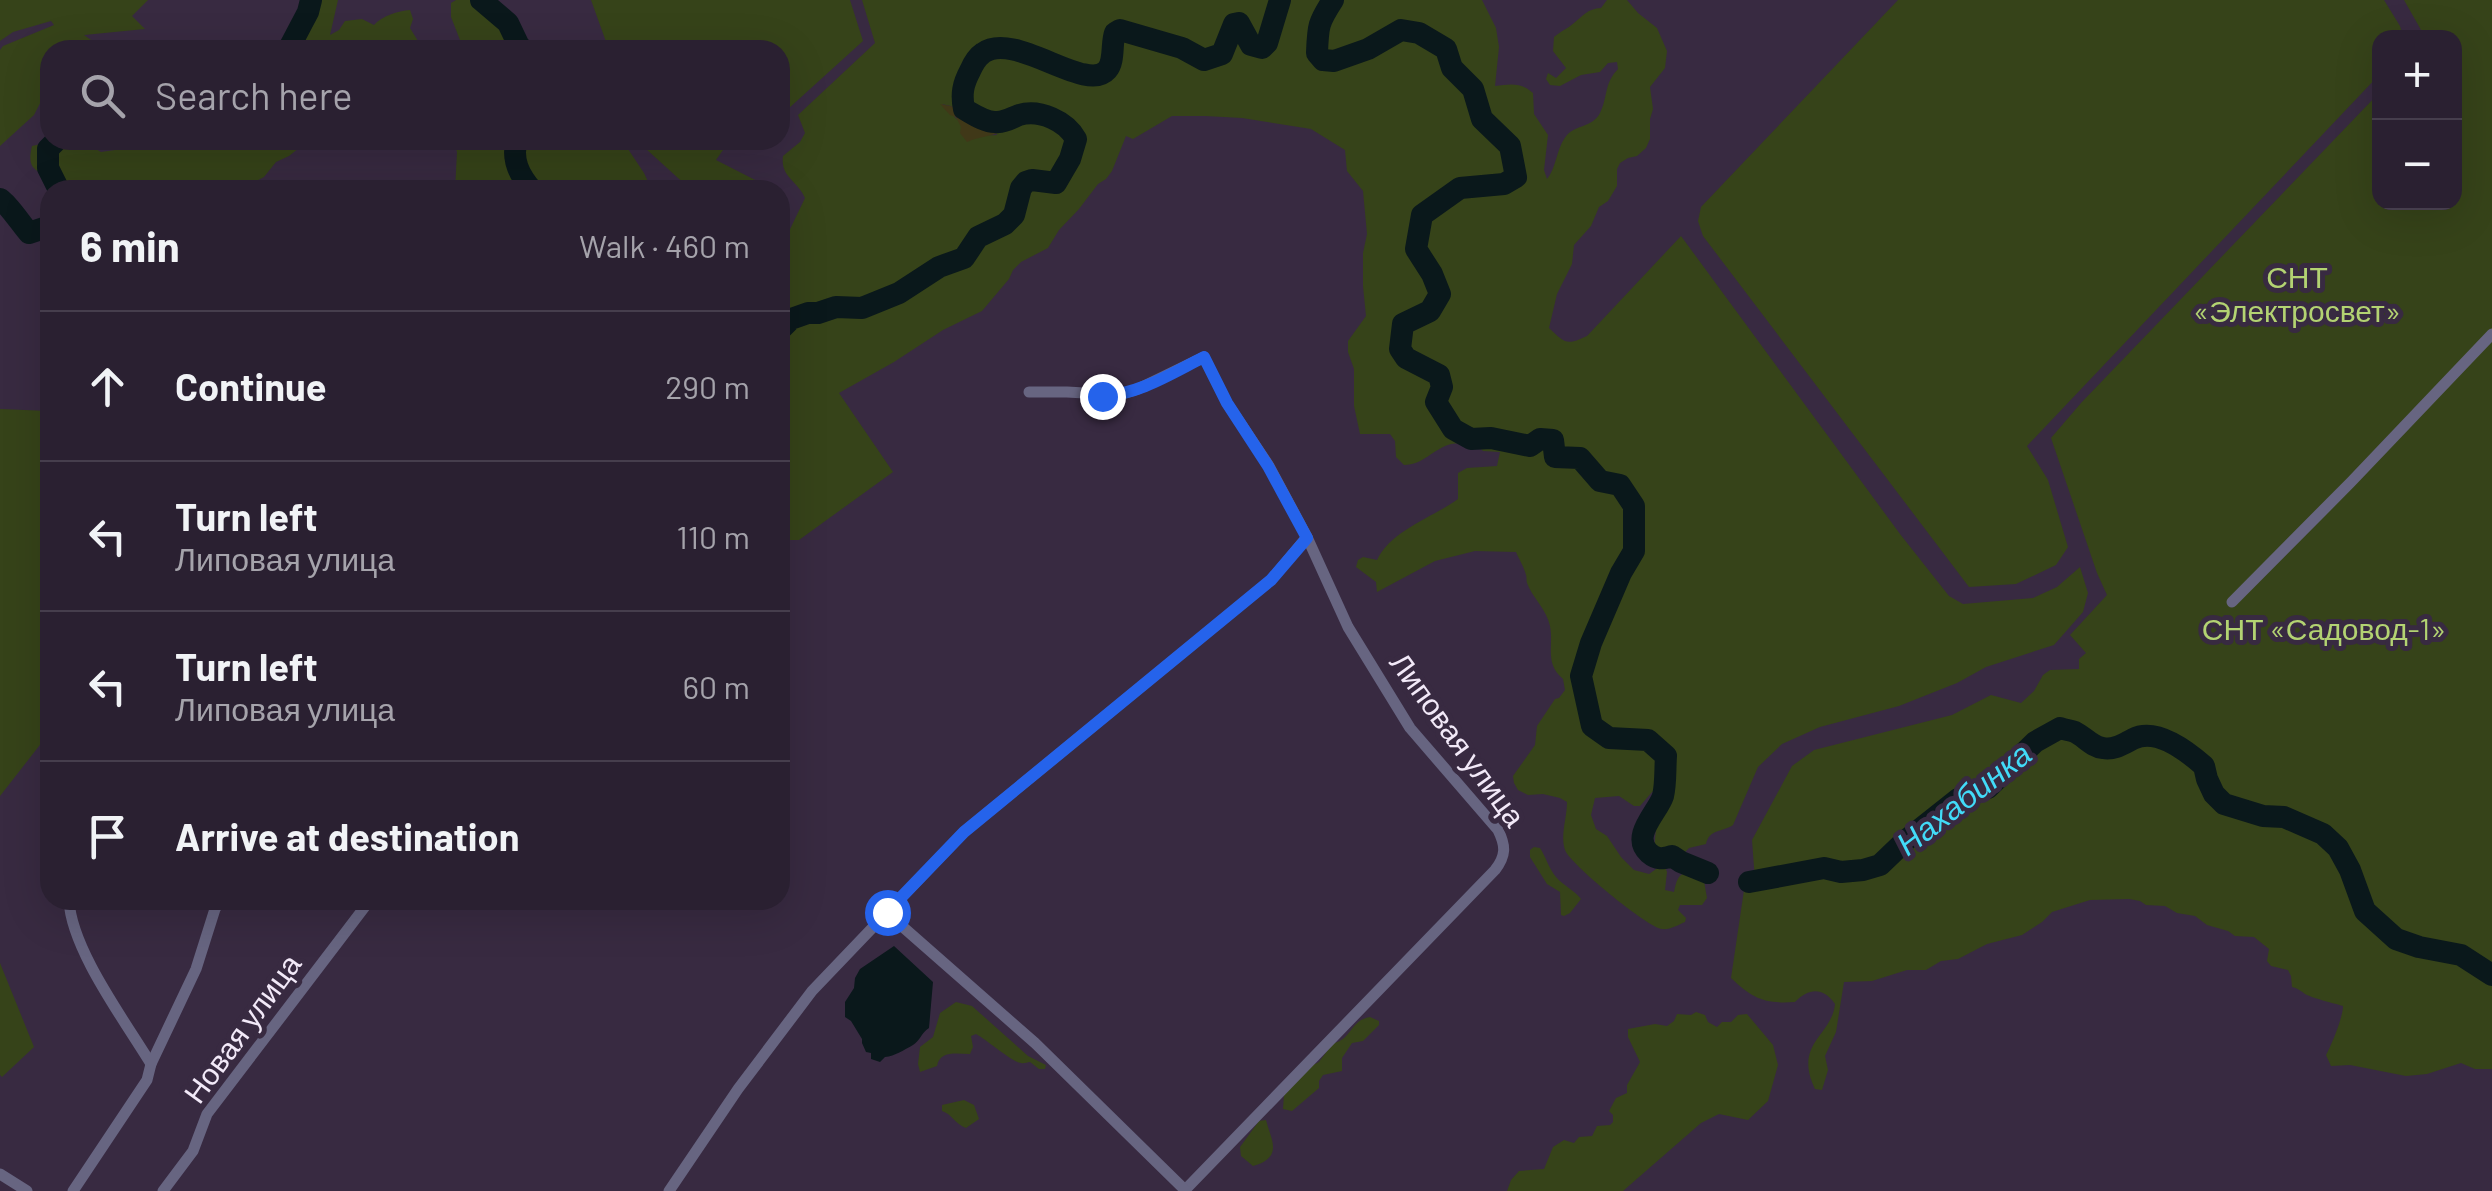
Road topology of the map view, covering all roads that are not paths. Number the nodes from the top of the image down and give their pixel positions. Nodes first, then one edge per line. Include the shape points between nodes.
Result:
1 (2492, 334) edge
2 (1029, 392) dead end
3 (1307, 538) junction
4 (2232, 602) dead end
5 (71, 910) edge
6 (215, 910) edge
7 (362, 910) edge
8 (887, 912) junction
9 (150, 1064) junction
10 (0, 1174) edge
11 (21, 1189) edge
12 (74, 1191) edge
13 (163, 1191) edge
14 (669, 1191) edge
15 (1185, 1191) edge

1 - 4 street
2 - 3 street, Липовая улица via 1119,396 1204,357
3 - 8 street via 1271,580 964,832
3 - 15 street, Липовая улица via 1348,627 1410,728 1498,830 1503,856
5 - 9 street via 95,973
6 - 9 street via 196,968
7 - 13 street, Новая улица via 208,1114 193,1151
8 - 14 street via 812,991
8 - 15 street via 1035,1043
9 - 12 street
10 - 11 street

